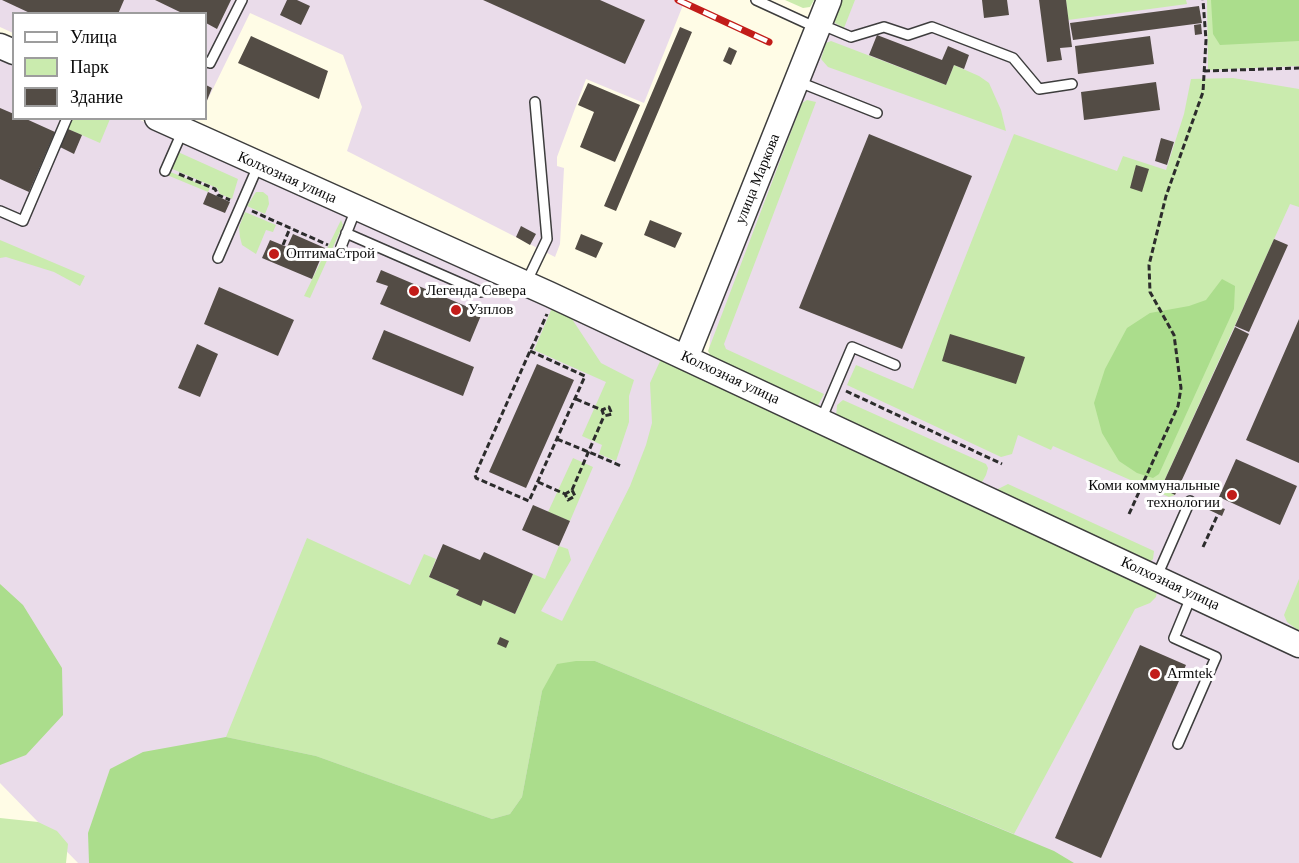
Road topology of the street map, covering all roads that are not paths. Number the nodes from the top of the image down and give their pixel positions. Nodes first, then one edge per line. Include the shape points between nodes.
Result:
1 (242, 0) edge
2 (756, 0) edge
3 (830, 0) edge
4 (819, 26) junction
5 (207, 62) edge
6 (797, 81) junction
7 (1072, 84) dead end
8 (535, 102) dead end
9 (877, 113) dead end
10 (66, 120) edge
11 (169, 123) edge
12 (258, 166) junction
13 (165, 169) road end
14 (356, 209) junction
15 (0, 211) edge
16 (346, 233) junction
17 (340, 247) dead end
18 (218, 258) dead end
19 (525, 284) junction
20 (481, 292) dead end
21 (686, 358) junction
22 (895, 365) dead end
23 (821, 421) junction
24 (1190, 501) dead end
25 (1156, 578) junction
26 (1192, 595) junction
27 (1299, 645) edge
28 (1178, 744) dead end

1 - 5 lane
2 - 4 lane
3 - 4 street, улица Маркова
4 - 6 street, улица Маркова
4 - 7 lane via 851,36 884,27 908,35 932,27 1013,58 1040,89
6 - 9 lane
6 - 21 street, улица Маркова
8 - 19 lane via 547,239
10 - 15 lane via 23,221
11 - 12 street, Колхозная улица
11 - 13 lane
12 - 14 street, Колхозная улица
12 - 18 lane
14 - 16 lane
14 - 19 street, Колхозная улица
16 - 17 lane
16 - 20 lane
19 - 21 street, Колхозная улица
21 - 23 street, Колхозная улица
22 - 23 lane via 852,347
23 - 25 street, Колхозная улица
24 - 25 lane
25 - 26 street, Колхозная улица
26 - 27 street, Колхозная улица
26 - 28 lane via 1174,638 1216,657

